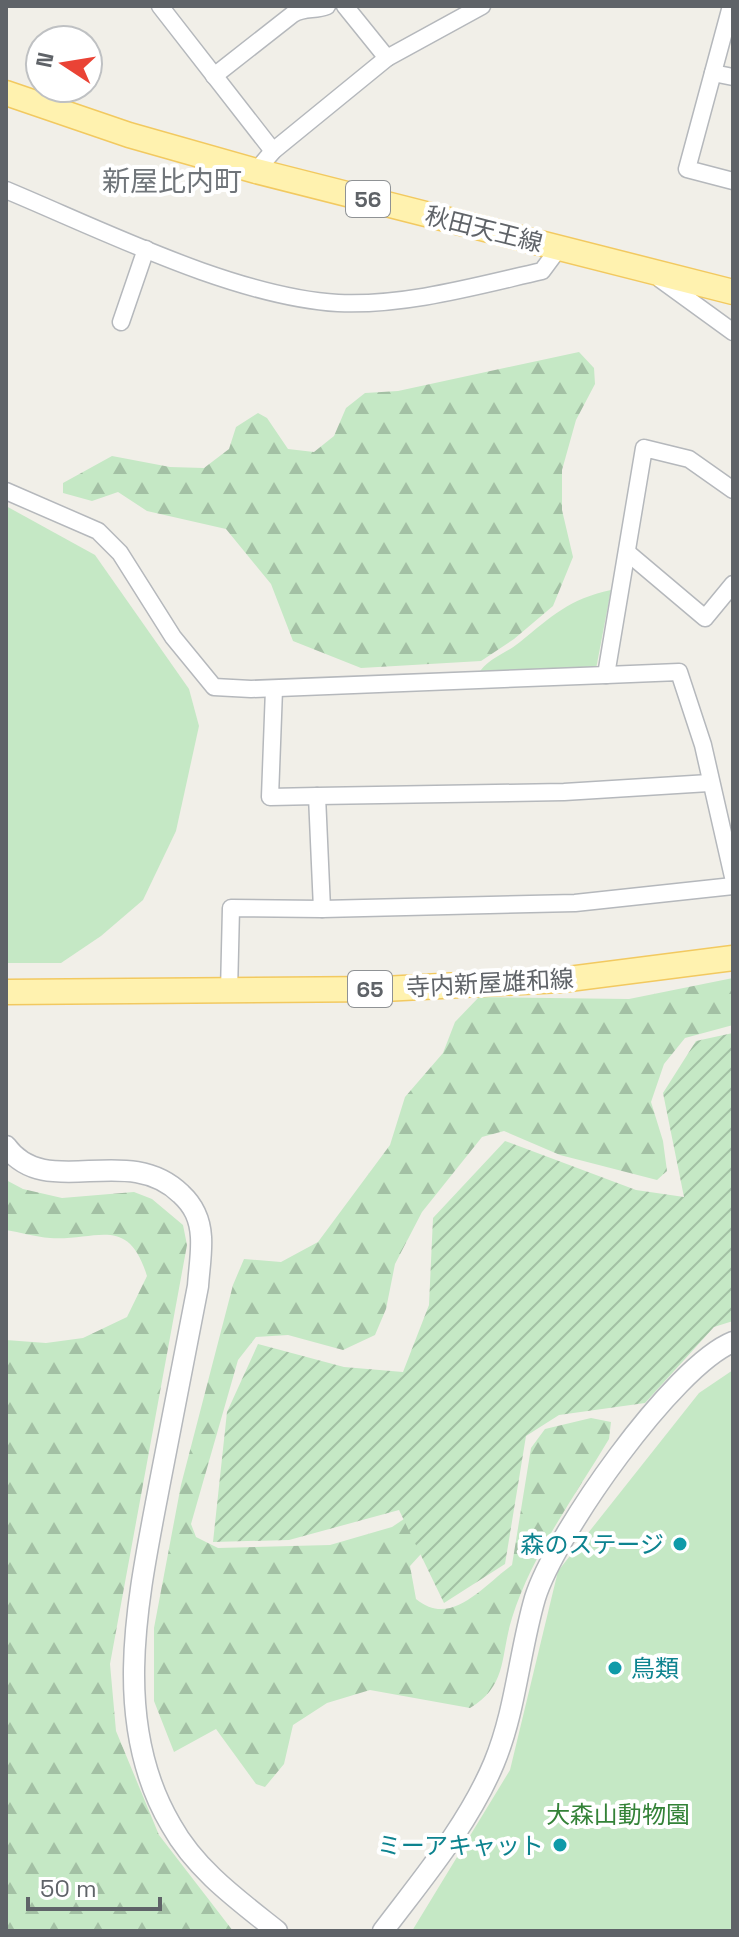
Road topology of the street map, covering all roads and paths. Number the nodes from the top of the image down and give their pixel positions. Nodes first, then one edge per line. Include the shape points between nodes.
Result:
1 (160, 6) edge
2 (327, 6) edge
3 (345, 6) edge
4 (482, 6) edge
5 (731, 6) edge
6 (387, 58) junction
7 (713, 73) junction
8 (214, 76) junction
9 (733, 77) edge
10 (6, 93) edge
11 (273, 151) junction
12 (256, 171) junction
13 (733, 181) edge
14 (6, 190) edge
15 (559, 248) junction
16 (146, 249) junction
17 (648, 271) junction
18 (733, 292) edge
19 (121, 322) dead end
20 (733, 332) edge
21 (733, 490) edge
22 (6, 491) edge
23 (628, 553) junction
24 (733, 584) edge
25 (606, 675) junction
26 (274, 689) junction
27 (709, 783) junction
28 (317, 796) junction
29 (733, 877) edge
30 (733, 886) edge
31 (322, 909) junction
32 (733, 958) edge
33 (6, 992) edge
34 (229, 992) junction
35 (6, 1146) edge
36 (733, 1342) edge
37 (277, 1931) edge
38 (383, 1931) edge

1 - 8 street
2 - 8 street via 304,7
3 - 6 street
4 - 6 street
5 - 7 street
6 - 11 street
7 - 9 street
7 - 13 street via 687,169
8 - 11 street
10 - 12 main road, 秋田天王線 / 56
11 - 12 street
12 - 15 main road, 秋田天王線 / 56
14 - 16 street
15 - 16 street via 542,271 384,302 342,303 266,292
15 - 17 main road, 秋田天王線 / 56
16 - 19 street
17 - 18 main road, 秋田天王線 / 56
17 - 20 street
21 - 23 street via 689,459 644,448
22 - 26 street via 98,531 120,553 180,647 214,687
23 - 24 street via 705,618
23 - 25 street
25 - 26 street
25 - 27 street via 679,672 703,745
26 - 28 street via 270,797
27 - 28 street via 564,792
27 - 29 street
28 - 31 street
30 - 31 street via 575,903
31 - 34 street via 231,908
32 - 34 main road, 寺内新屋雄和線 / 65 via 561,980
33 - 34 main road, 寺内新屋雄和線 / 65
35 - 37 street via 33,1167 58,1173 129,1169 156,1174 195,1207 201,1235 198,1286 137,1603 132,1664 137,1719 170,1825 211,1878
36 - 38 street via 670,1393 568,1527 535,1599 510,1718 493,1765 469,1811

